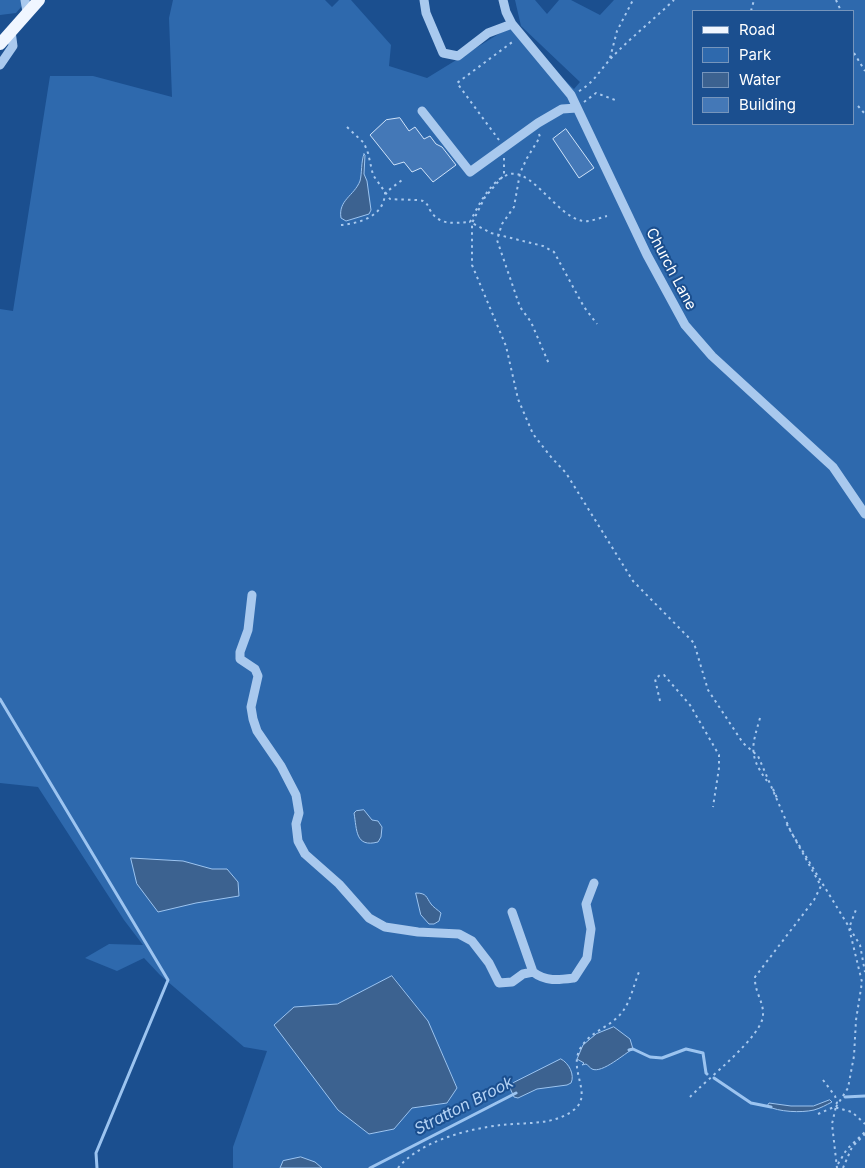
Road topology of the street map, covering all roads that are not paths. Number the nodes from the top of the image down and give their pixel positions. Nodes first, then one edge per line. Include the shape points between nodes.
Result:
1 (39, 0) edge
2 (424, 0) edge
3 (503, 0) edge
4 (26, 6) edge
5 (512, 24) junction
6 (11, 31) junction
7 (0, 44) edge
8 (0, 64) edge
9 (577, 108) junction
10 (422, 111) dead end
11 (865, 514) edge
12 (252, 595) dead end
13 (594, 883) dead end
14 (512, 912) dead end
15 (533, 972) junction

1 - 4 main road
2 - 5 street via 426,13 444,53 450,55 458,56 488,33
3 - 5 street, Church Lane
4 - 6 main road
5 - 9 street, Church Lane via 571,95
6 - 7 main road
6 - 8 street via 13,46
9 - 10 street via 562,109 538,123 470,172
9 - 11 street, Church Lane via 647,255 685,325 712,356 834,467
12 - 15 street via 240,660 255,669 258,676 251,707 253,719 296,795 298,841 305,854 339,884 369,918 385,927 459,934 479,948 499,983 512,982
13 - 15 street via 586,904 591,929 587,958 581,968 574,978 561,980 548,980
14 - 15 street

